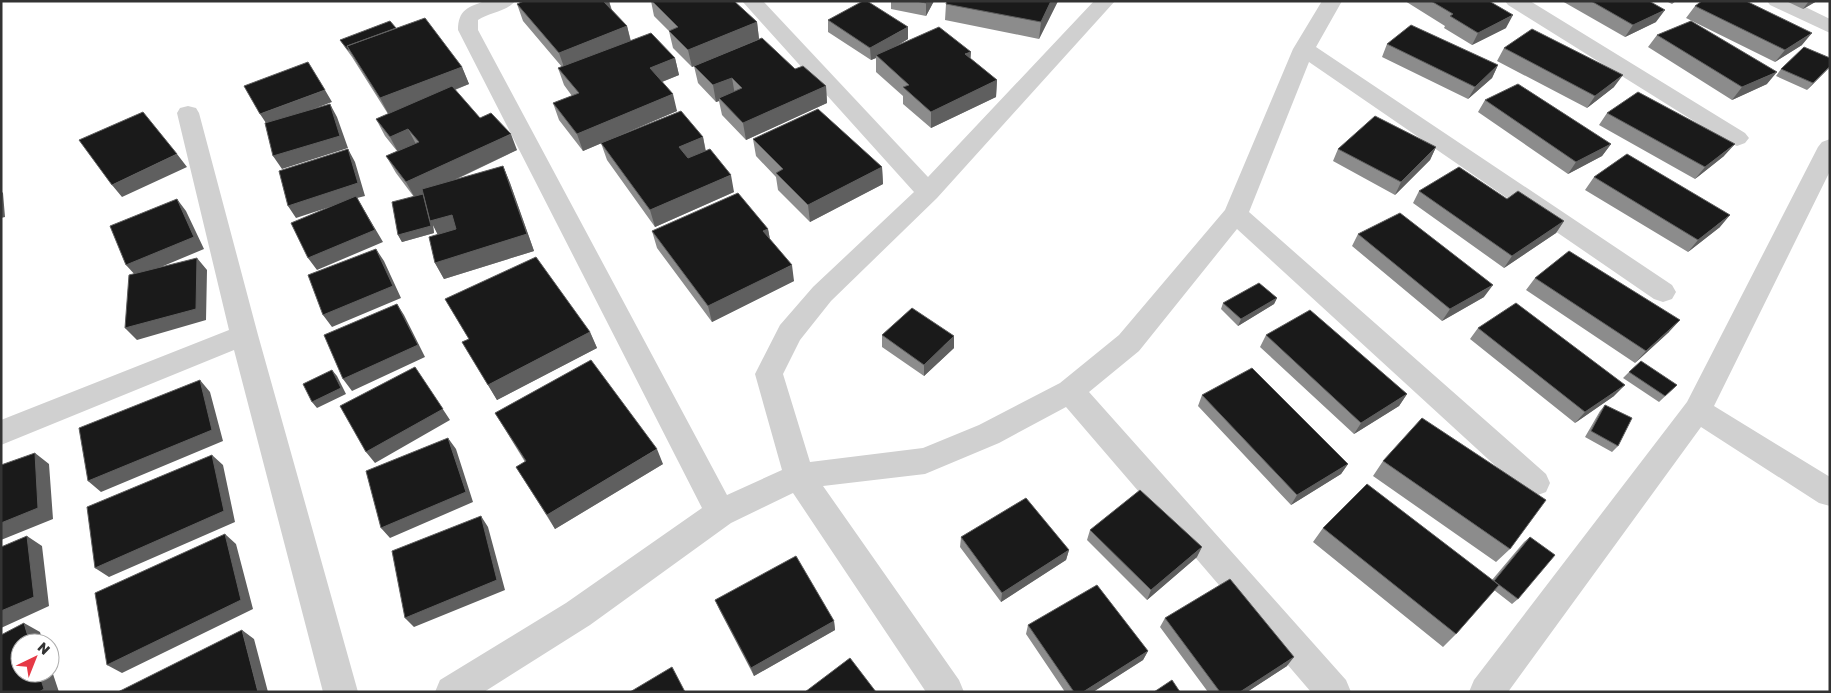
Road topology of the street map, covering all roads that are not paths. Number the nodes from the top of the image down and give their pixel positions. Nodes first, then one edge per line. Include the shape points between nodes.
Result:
1 (505, 1) edge
2 (752, 1) edge
3 (1105, 1) edge
4 (1332, 1) edge
5 (1515, 1) edge
6 (1777, 1) edge
7 (1830, 27) edge
8 (1304, 49) junction
9 (188, 113) dead end
10 (1738, 138) dead end
11 (1830, 147) edge
12 (928, 192) junction
13 (1236, 214) junction
14 (1663, 292) dead end
15 (244, 336) junction
16 (1070, 392) junction
17 (1697, 410) junction
18 (1, 433) edge
19 (798, 476) junction
20 (1535, 483) dead end
21 (1830, 493) edge
22 (720, 513) junction
23 (463, 689) edge
24 (341, 692) edge
25 (946, 692) edge
26 (1334, 692) edge
27 (1486, 692) edge

1 - 22 street via 468,18 468,30
2 - 12 street
3 - 12 street
4 - 8 street
5 - 10 street
6 - 7 street
8 - 13 street
8 - 14 street
9 - 15 street
11 - 17 street
12 - 19 street via 822,294 790,333 768,374
13 - 16 street via 1129,343
13 - 20 street
15 - 18 street
15 - 24 street
16 - 19 street via 989,434 926,461
16 - 26 street
17 - 21 street
17 - 27 street
19 - 22 street
19 - 25 street
22 - 23 street via 578,614

